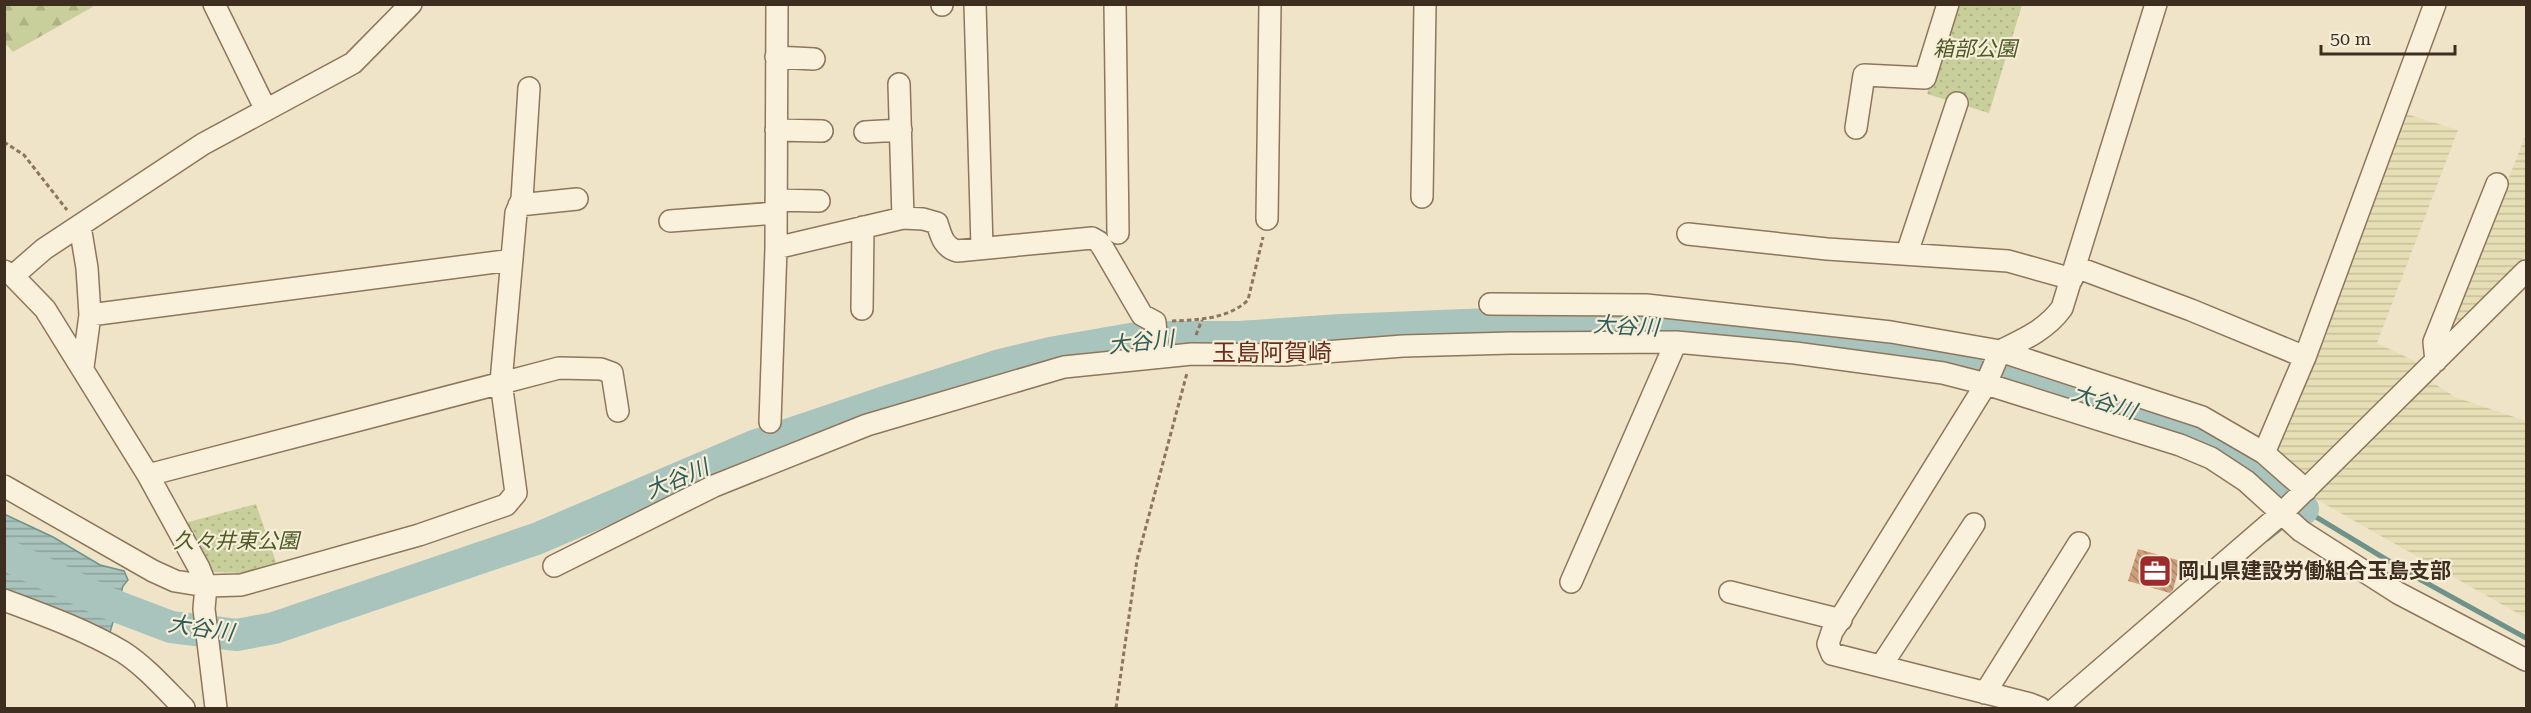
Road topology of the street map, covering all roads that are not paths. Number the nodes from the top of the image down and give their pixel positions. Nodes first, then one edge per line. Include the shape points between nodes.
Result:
1 (214, 4) edge
2 (411, 4) edge
3 (777, 4) edge
4 (975, 4) edge
5 (1115, 4) edge
6 (1270, 4) edge
7 (1425, 4) edge
8 (1948, 4) edge
9 (2156, 4) edge
10 (2435, 4) edge
11 (776, 57) junction
12 (814, 59) dead end
13 (899, 84) dead end
14 (529, 88) dead end
15 (1957, 103) dead end
16 (266, 110) junction
17 (1856, 128) dead end
18 (776, 130) junction
19 (900, 130) junction
20 (822, 131) dead end
21 (865, 132) dead end
22 (2497, 184) dead end
23 (1422, 197) dead end
24 (577, 199) dead end
25 (819, 201) dead end
26 (519, 205) junction
27 (776, 206) junction
28 (903, 218) junction
29 (1267, 219) road end
30 (670, 221) dead end
31 (80, 226) junction
32 (863, 227) junction
33 (1118, 233) dead end
34 (1688, 234) dead end
35 (982, 247) junction
36 (776, 248) junction
37 (1907, 253) junction
38 (512, 260) junction
39 (9, 273) edge
40 (2074, 273) junction
41 (2525, 278) edge
42 (1490, 304) dead end
43 (862, 309) dead end
44 (90, 315) junction
45 (1676, 342) junction
46 (2000, 351) junction
47 (1158, 357) junction
48 (2305, 357) junction
49 (2436, 361) junction
50 (83, 367) junction
51 (501, 382) junction
52 (1986, 384) junction
53 (618, 411) dead end
54 (770, 422) dead end
55 (2264, 453) junction
56 (148, 475) junction
57 (4, 486) edge
58 (2306, 490) junction
59 (2282, 514) junction
60 (1974, 524) dead end
61 (2079, 543) dead end
62 (554, 566) dead end
63 (1571, 582) dead end
64 (206, 586) junction
65 (1730, 592) dead end
66 (4, 600) edge
67 (1841, 620) junction
68 (2526, 660) edge
69 (1881, 666) junction
70 (1985, 693) junction
71 (2063, 707) edge
72 (184, 708) edge
73 (216, 708) edge
74 (2040, 708) edge

1 - 16 street
2 - 16 street via 353,63
3 - 11 street
4 - 35 street
5 - 33 street
6 - 29 street
7 - 23 street
8 - 17 street via 1925,78 1864,75
9 - 40 street
10 - 48 street
11 - 12 street
11 - 18 street
13 - 19 street
14 - 26 street
15 - 37 street
16 - 31 street via 203,144
18 - 20 street
18 - 27 street
19 - 21 street
19 - 28 street
22 - 49 street via 2434,342
24 - 26 street
25 - 27 street
26 - 38 street
27 - 30 street
27 - 36 street
28 - 32 street
28 - 35 street via 937,223 949,249
31 - 39 street
31 - 44 street
32 - 36 street
32 - 43 street
34 - 37 street
35 - 47 street via 1092,238 1099,242 1142,315 1155,322
36 - 54 street
37 - 40 street via 2008,261
38 - 44 street
38 - 51 street
39 - 50 street via 45,309
40 - 46 street via 2062,308 2053,321
40 - 48 street via 2191,310
41 - 49 street
42 - 46 street via 1646,305 1891,332
44 - 50 street
45 - 47 street via 1487,343 1286,355
45 - 52 street via 1795,353 1920,370
45 - 63 street
46 - 52 street
46 - 55 street via 2202,417
47 - 62 street via 1064,367 867,425 714,486
48 - 55 street
49 - 58 street
50 - 56 street
51 - 53 street via 559,368 607,370 612,373
51 - 56 street
51 - 64 street via 516,493 506,505 307,568 241,585
52 - 59 street via 2149,434 2211,458 2246,481
52 - 67 street
55 - 58 street
56 - 64 street
57 - 64 street via 153,571 175,581
58 - 59 street
59 - 68 street via 2398,593
59 - 71 street
60 - 69 street
61 - 70 street
64 - 73 street via 204,609
65 - 67 street
66 - 72 street via 71,626 123,653
67 - 69 street via 1828,644 1832,654
69 - 70 street
70 - 74 street

